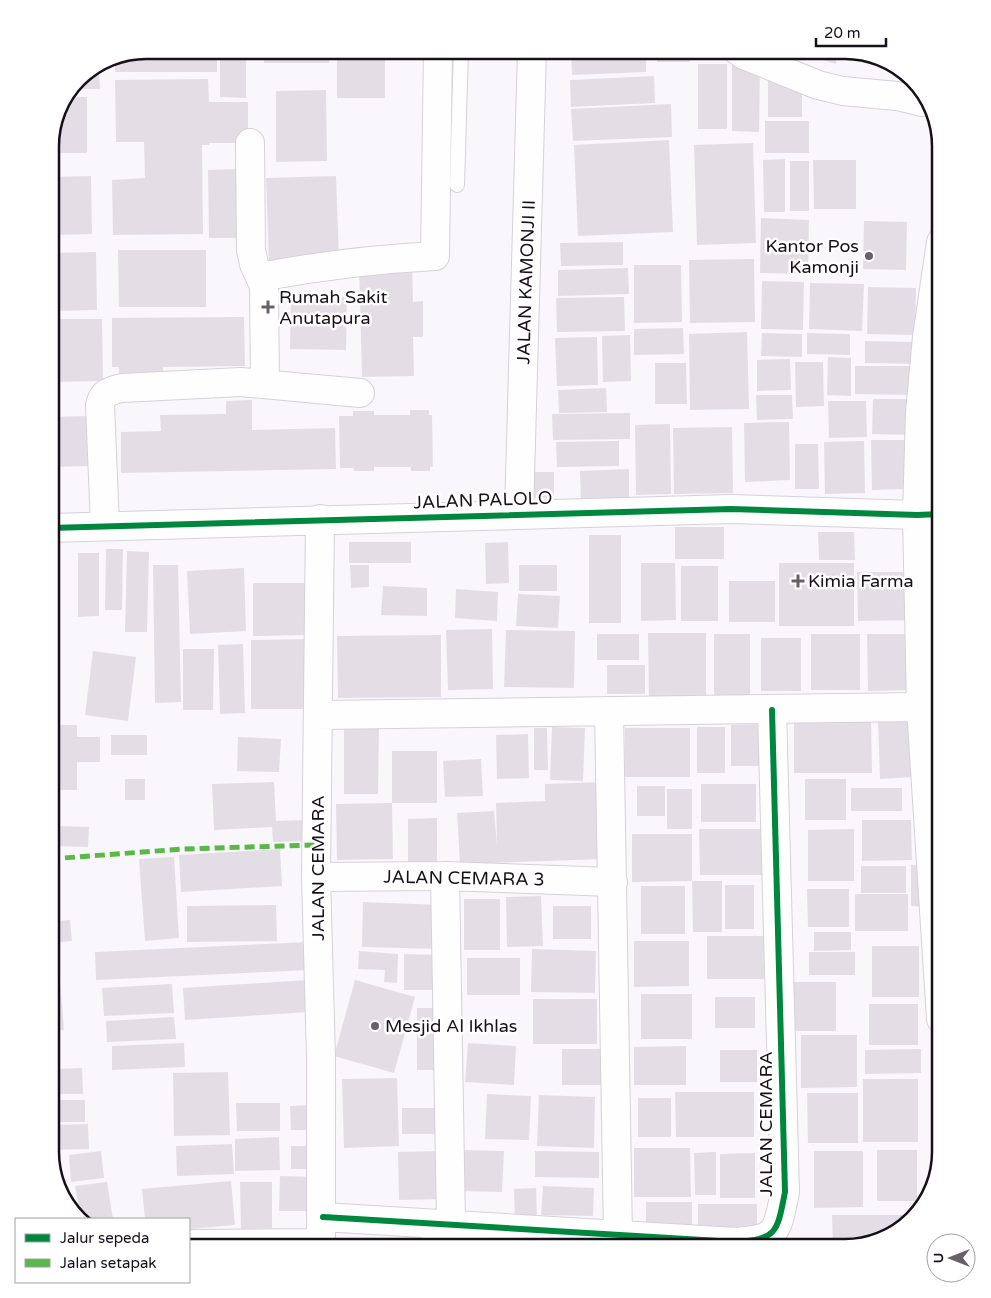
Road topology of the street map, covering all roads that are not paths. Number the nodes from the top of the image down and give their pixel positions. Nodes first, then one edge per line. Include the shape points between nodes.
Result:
1 (438, 59) edge
2 (461, 59) edge
3 (532, 59) edge
4 (754, 59) edge
5 (920, 102) edge
6 (250, 143) dead end
7 (457, 185) dead end
8 (260, 277) junction
9 (932, 304) edge
10 (265, 384) junction
11 (360, 393) dead end
12 (519, 513) junction
13 (929, 515) edge
14 (320, 519) junction
15 (105, 525) junction
16 (59, 528) edge
17 (921, 707) junction
18 (772, 710) junction
19 (609, 711) junction
20 (318, 715) junction
21 (445, 876) junction
22 (316, 877) junction
23 (932, 878) edge
24 (612, 882) junction
25 (441, 1232) edge
26 (618, 1235) junction
27 (322, 1236) edge
28 (272, 1239) edge
29 (685, 1239) edge
30 (762, 1239) edge

1 - 8 street via 435,256 368,260
2 - 7 lane
3 - 12 street, JALAN KAMONJI II
4 - 5 street via 818,85
6 - 8 street via 251,250
8 - 10 street via 266,305
9 - 13 street via 921,404
10 - 11 street
10 - 15 street via 240,382 122,388 104,394 100,417
12 - 13 street, JALAN PALOLO via 731,509
12 - 14 street, JALAN PALOLO
13 - 17 street
14 - 15 street, JALAN PALOLO
14 - 20 street, JALAN CEMARA
15 - 16 street, JALAN PALOLO
17 - 18 street
17 - 23 street
18 - 19 street
18 - 30 street, JALAN CEMARA via 784,1192 776,1228
19 - 20 street
19 - 24 street
20 - 22 street, JALAN CEMARA
21 - 22 street, JALAN CEMARA 3
21 - 24 street, JALAN CEMARA 3
21 - 25 street
22 - 27 street, JALAN CEMARA via 322,1058
24 - 26 street
25 - 26 street, JALAN CEMARA
25 - 27 street, JALAN CEMARA
26 - 29 street, JALAN CEMARA
27 - 28 street

